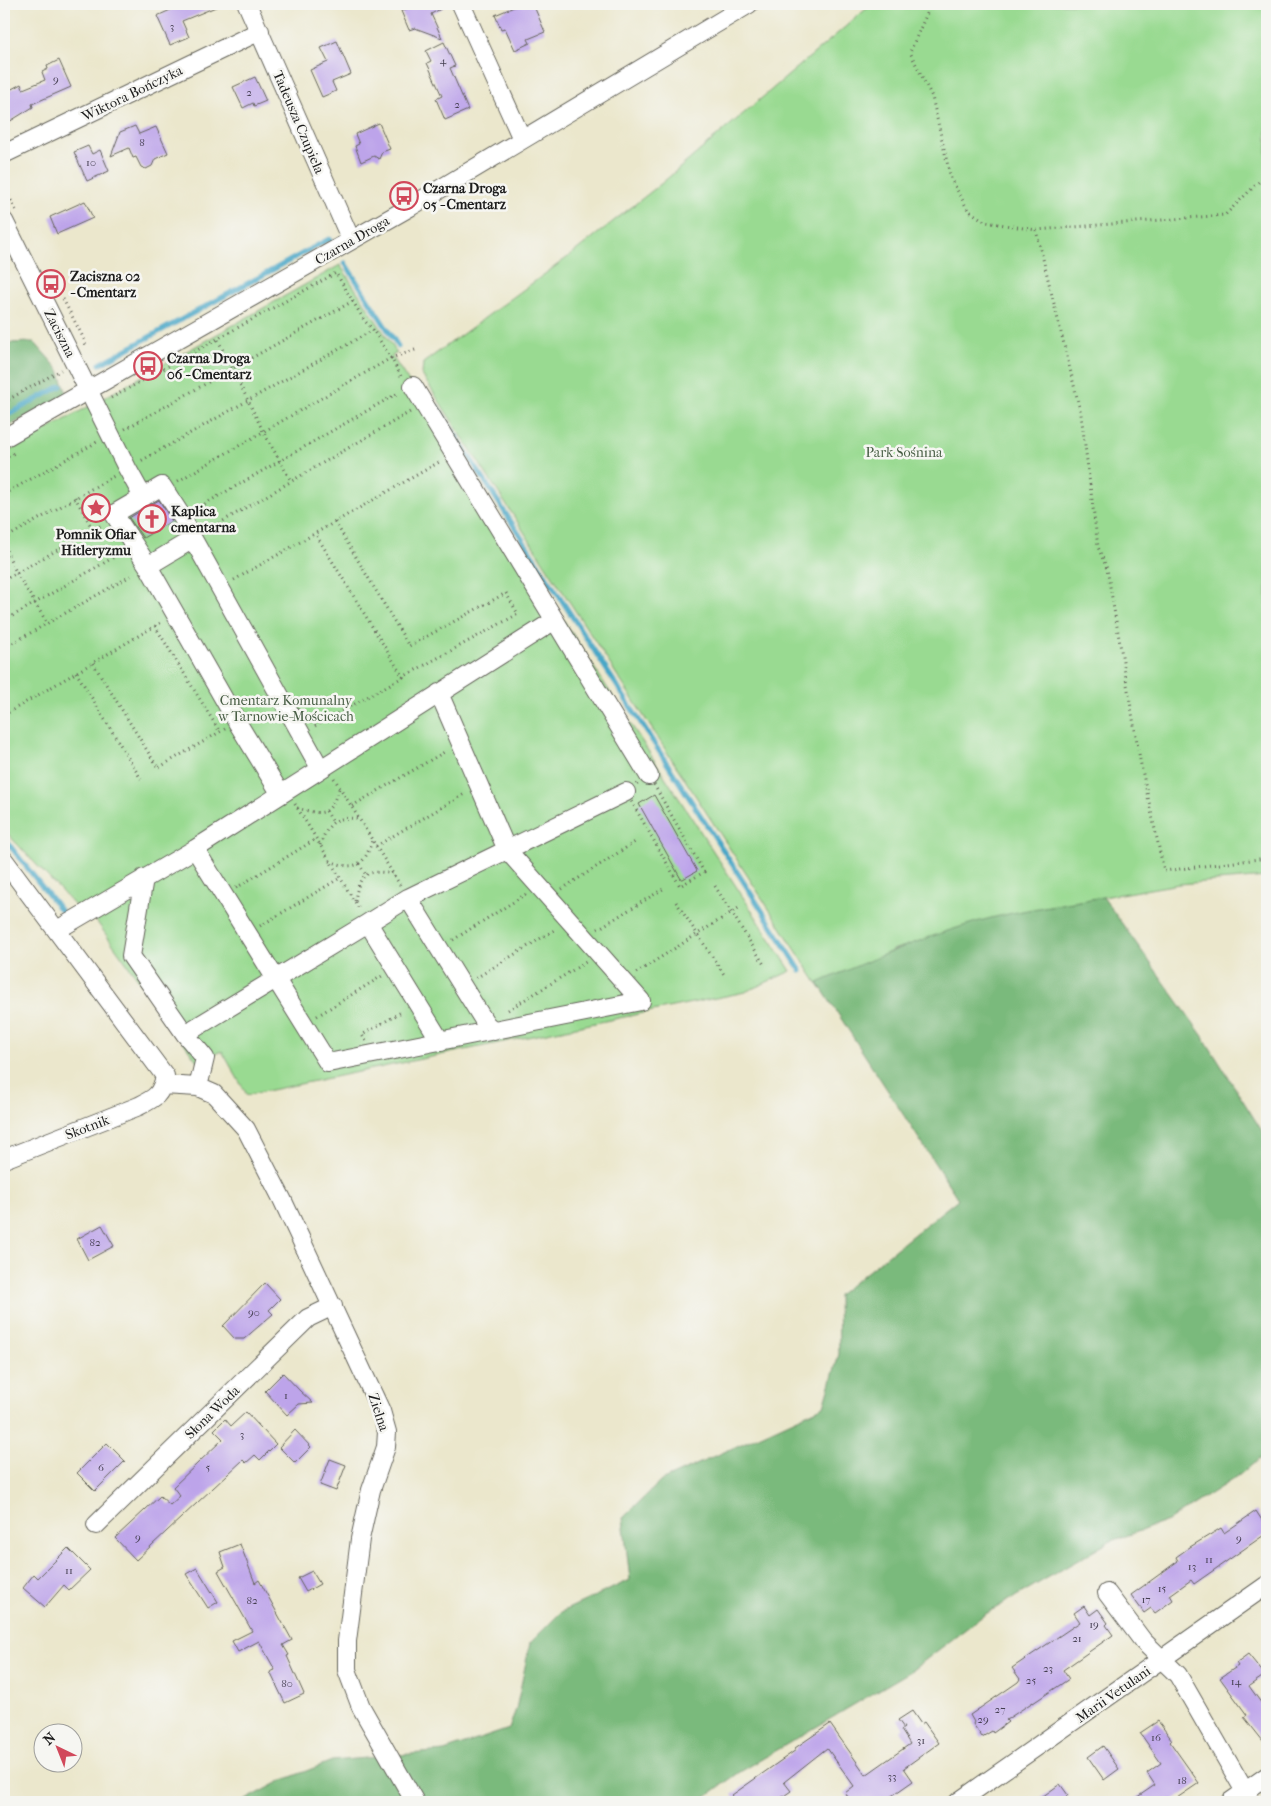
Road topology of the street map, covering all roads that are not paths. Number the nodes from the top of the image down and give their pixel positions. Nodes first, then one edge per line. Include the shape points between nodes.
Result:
1 (247, 4) edge
2 (461, 4) edge
3 (749, 4) edge
4 (260, 31) junction
5 (522, 139) junction
6 (4, 154) edge
7 (4, 221) edge
8 (351, 240) junction
9 (405, 386) road end
10 (93, 399) junction
11 (4, 438) edge
12 (143, 497) junction
13 (193, 539) junction
14 (148, 566) junction
15 (555, 620) junction
16 (439, 693) junction
17 (323, 766) junction
18 (649, 776) road end
19 (283, 791) junction
20 (626, 792) road end
21 (194, 849) junction
22 (507, 850) junction
23 (4, 860) edge
24 (144, 878) junction
25 (408, 898) junction
26 (368, 923) junction
27 (57, 930) junction
28 (276, 980) junction
29 (490, 1028) junction
30 (185, 1034) junction
31 (441, 1042) junction
32 (163, 1086) junction
33 (198, 1087) junction
34 (4, 1159) edge
35 (333, 1306) junction
36 (96, 1525) dead end
37 (1267, 1585) edge
38 (1107, 1593) dead end
39 (1162, 1659) junction
40 (1267, 1776) edge
41 (1242, 1799) edge
42 (415, 1802) edge
43 (958, 1802) edge

1 - 4 street, Tadeusza Czupiela
2 - 5 street
3 - 5 street, Czarna Droga
4 - 6 street, Wiktora Bończyka
4 - 8 street, Tadeusza Czupiela
5 - 8 street, Czarna Droga
7 - 10 street, Zaciszna
8 - 10 street, Czarna Droga
9 - 15 street via 424,404
10 - 11 street, Czarna Droga
10 - 12 street, Zaciszna
12 - 13 street via 162,486
12 - 14 street via 114,514
13 - 14 street
13 - 17 street
14 - 19 street via 237,722
15 - 16 street
15 - 18 street
16 - 17 street
16 - 22 street
17 - 19 street
19 - 21 street
20 - 22 street
21 - 24 street
21 - 28 street
22 - 25 street
22 - 29 street via 641,1001
23 - 27 street
24 - 27 street
24 - 30 street via 131,956
25 - 26 street
25 - 29 street
26 - 28 street
26 - 31 street
27 - 32 street via 165,1076
28 - 30 street
28 - 31 street via 328,1063
29 - 31 street
30 - 33 street via 205,1058
32 - 33 street, Zielna
32 - 34 street, Skotnik via 157,1096 139,1106
33 - 35 street, Zielna via 214,1094 246,1129
35 - 36 street, Słona Woda via 308,1318
35 - 42 street, Zielna via 388,1432 360,1539 347,1641 347,1670 361,1707
37 - 39 street, Marii Vetulani
38 - 39 street via 1143,1641
39 - 41 street via 1178,1675
39 - 43 street, Marii Vetulani
40 - 41 street

